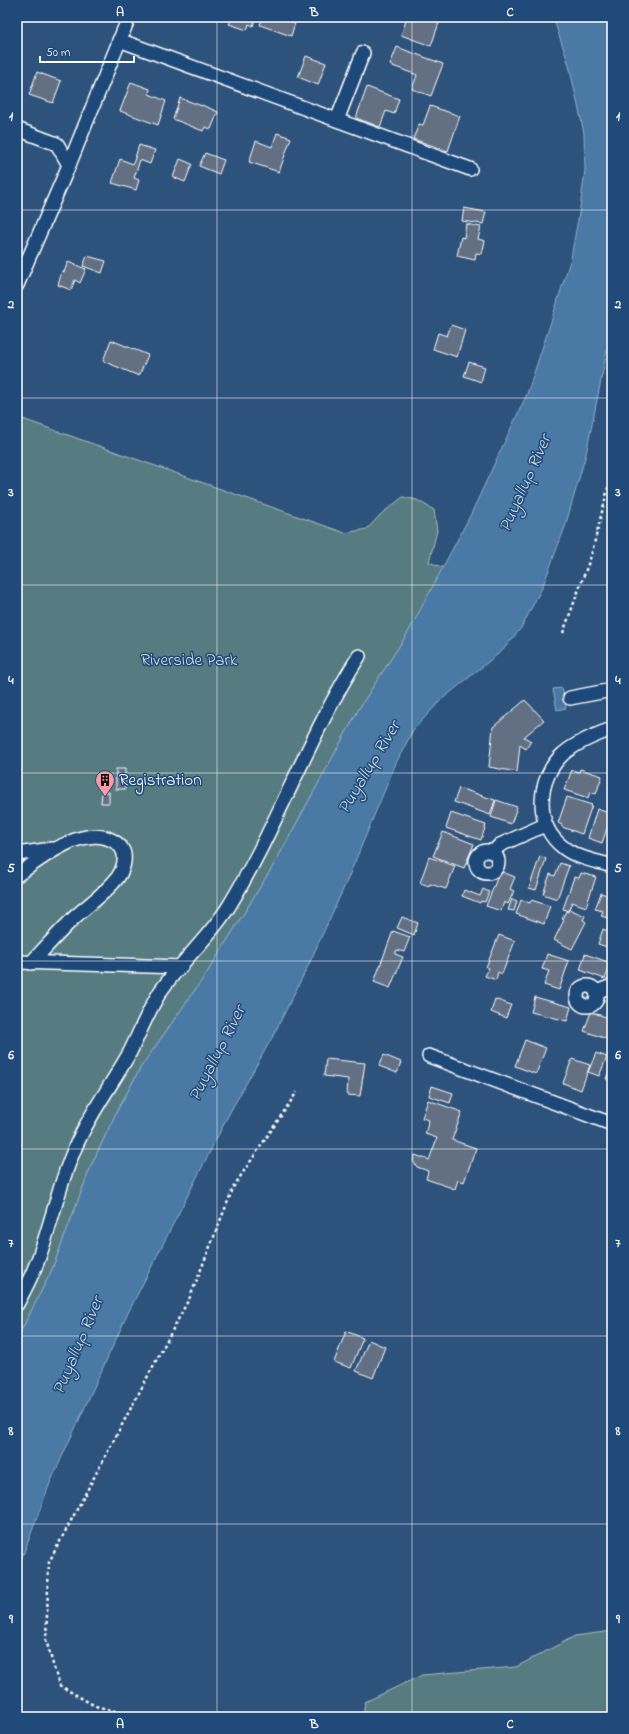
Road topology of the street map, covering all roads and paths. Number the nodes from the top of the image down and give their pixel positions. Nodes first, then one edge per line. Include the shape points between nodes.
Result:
1 (129, 17) edge
2 (119, 40) junction
3 (364, 53) dead end
4 (337, 120) junction
5 (17, 129) edge
6 (68, 165) junction
7 (470, 169) dead end
8 (17, 285) edge
9 (612, 472) edge
10 (563, 633) dead end
11 (359, 656) dead end
12 (612, 690) edge
13 (570, 698) dead end
14 (612, 729) edge
15 (545, 825) junction
16 (56, 849) junction
17 (493, 852) dead end
18 (17, 854) edge
19 (612, 866) edge
20 (17, 875) edge
21 (17, 962) edge
22 (32, 962) junction
23 (181, 966) junction
24 (612, 986) edge
25 (596, 992) dead end
26 (429, 1056) dead end
27 (297, 1092) dead end
28 (612, 1124) edge
29 (17, 1304) edge
30 (139, 1717) edge

1 - 2 street
2 - 4 street
2 - 6 street
3 - 4 street
4 - 7 street
5 - 6 street via 57,144
6 - 8 street
9 - 10 path via 591,556
11 - 23 street via 334,698 257,856 229,906 210,934
12 - 13 street
14 - 15 street via 573,746 552,768 543,788 541,804
15 - 17 street via 500,845
15 - 19 street via 563,847 576,855
16 - 18 street
16 - 20 street
16 - 22 street via 88,837 104,837 113,840 122,848 124,865 118,877
21 - 22 street
22 - 23 street
23 - 29 street via 160,992 72,1154 39,1256
24 - 25 street
26 - 28 street
27 - 30 path via 234,1186 190,1297 49,1562 46,1640 58,1685 95,1706

